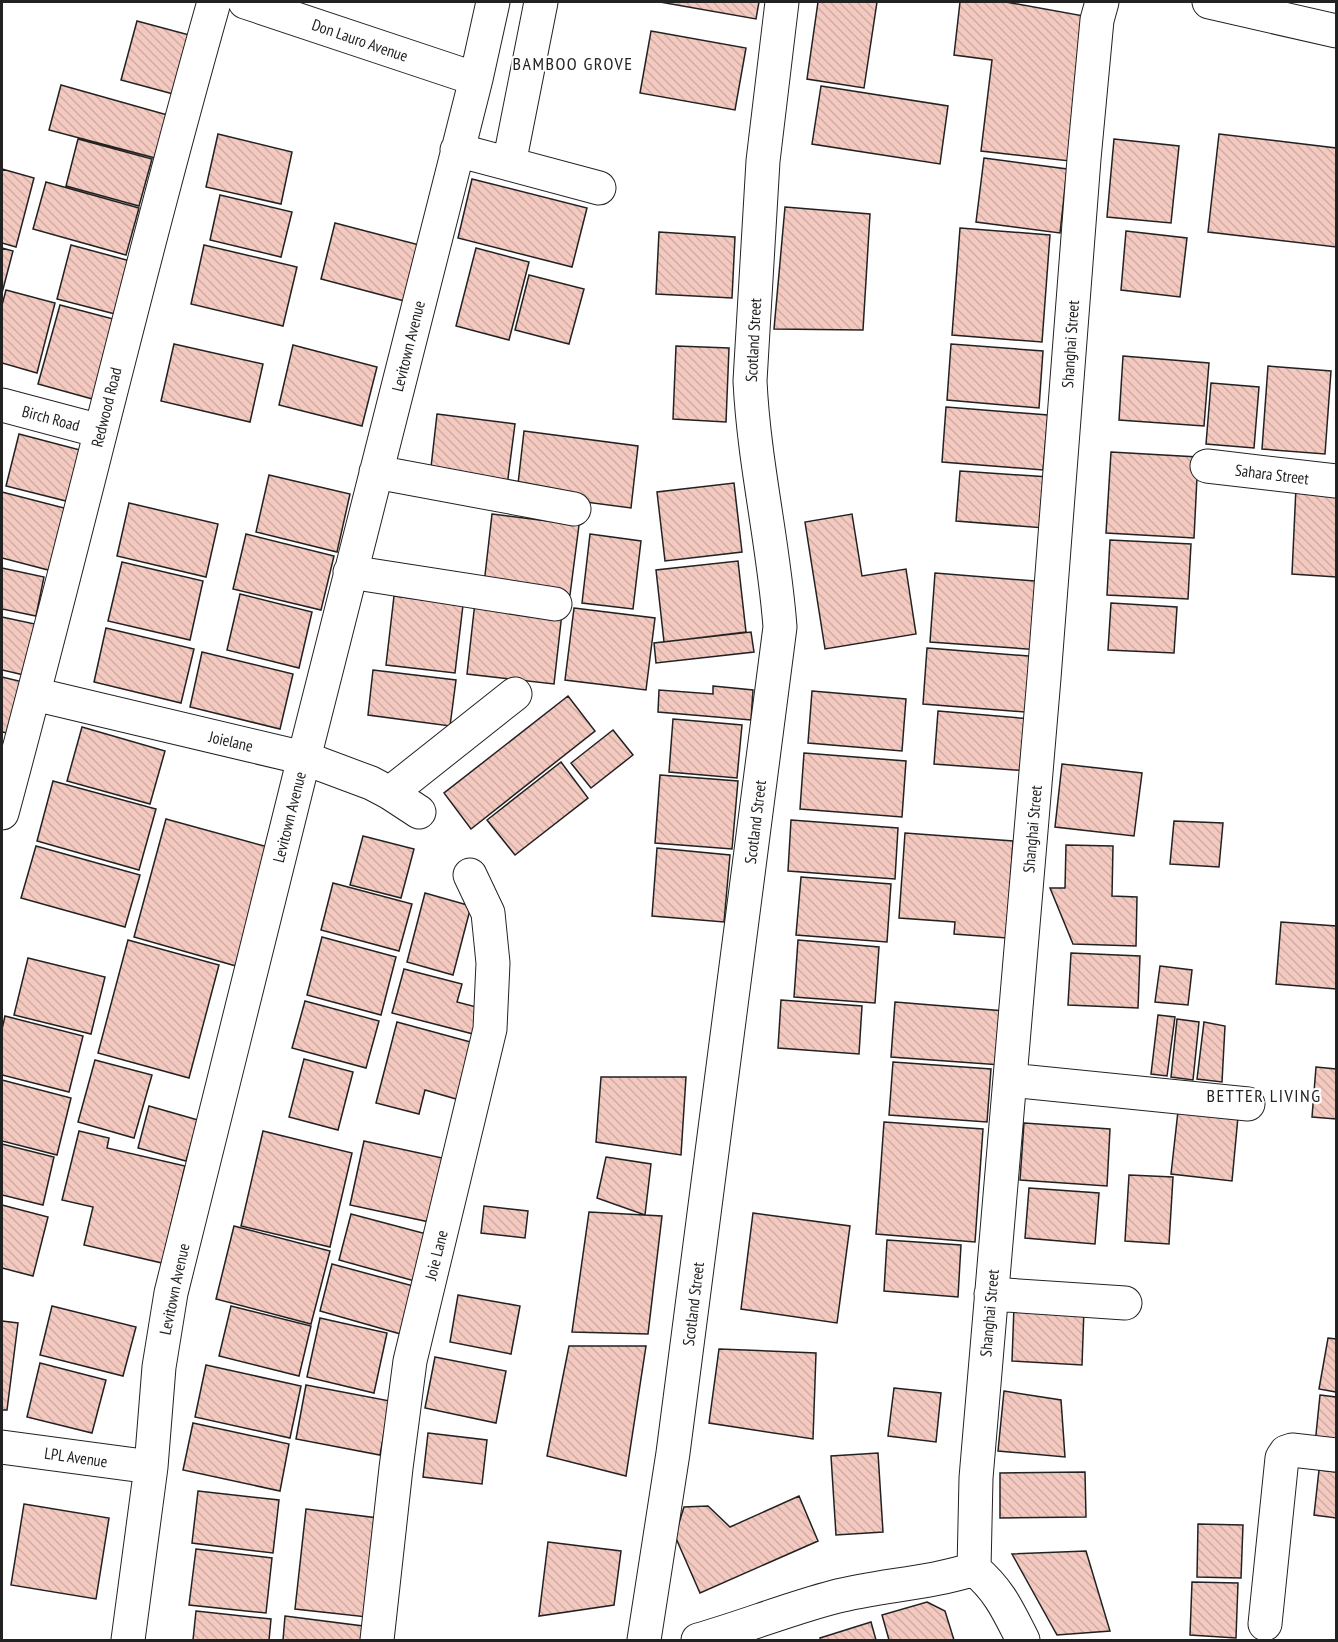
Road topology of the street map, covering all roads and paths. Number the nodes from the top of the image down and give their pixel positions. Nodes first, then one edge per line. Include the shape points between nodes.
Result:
1 (213, 2) edge
2 (245, 2) edge
3 (493, 2) edge
4 (541, 2) edge
5 (782, 2) edge
6 (1102, 2) edge
7 (1209, 2) edge
8 (1336, 31) edge
9 (476, 79) junction
10 (457, 150) junction
11 (508, 164) junction
12 (599, 188) dead end
13 (2, 405) edge
14 (100, 431) junction
15 (1207, 466) dead end
16 (376, 472) junction
17 (1336, 481) edge
18 (574, 509) dead end
19 (350, 572) junction
20 (555, 604) dead end
21 (34, 694) junction
22 (515, 694) dead end
23 (304, 758) junction
24 (390, 792) junction
25 (419, 812) dead end
26 (2, 813) edge
27 (470, 875) dead end
28 (1010, 1080) junction
29 (1248, 1104) dead end
30 (990, 1294) junction
31 (1125, 1303) dead end
32 (2, 1447) edge
33 (1336, 1455) edge
34 (151, 1467) junction
35 (974, 1569) junction
36 (1265, 1624) dead end
37 (128, 1641) edge
38 (377, 1641) edge
39 (644, 1641) edge
40 (698, 1641) edge
41 (1023, 1641) edge

1 - 14 street, Redwood Road
2 - 9 street, Don Lauro Avenue
3 - 9 street, Levitown Avenue
4 - 11 street
5 - 39 street, Scotland Street via 763,160 750,381 780,627 673,1453
6 - 28 street, Shanghai Street via 1084,159
7 - 8 street
9 - 10 street, Levitown Avenue
10 - 11 street
10 - 16 street, Levitown Avenue
11 - 12 street
13 - 14 street, Birch Road
14 - 21 street, Redwood Road
15 - 17 street, Sahara Street
16 - 18 street
16 - 19 street, Levitown Avenue
19 - 20 street
19 - 23 street, Levitown Avenue
21 - 23 street, Joielane
21 - 26 street, Redwood Road
22 - 24 street
23 - 24 street, Joielane
23 - 34 street, Levitown Avenue via 171,1293 159,1367
24 - 25 street, Joielane
27 - 38 street, Joie Lane via 488,913 493,963 490,1029 410,1361
28 - 29 street
28 - 30 street, Shanghai Street
30 - 31 street
30 - 35 street, Shanghai Street via 976,1478
32 - 34 street, LPL Avenue
33 - 36 street via 1292,1450 1282,1458
34 - 37 street, Levitown Avenue
35 - 40 street via 950,1577 836,1596
35 - 41 street via 999,1596

